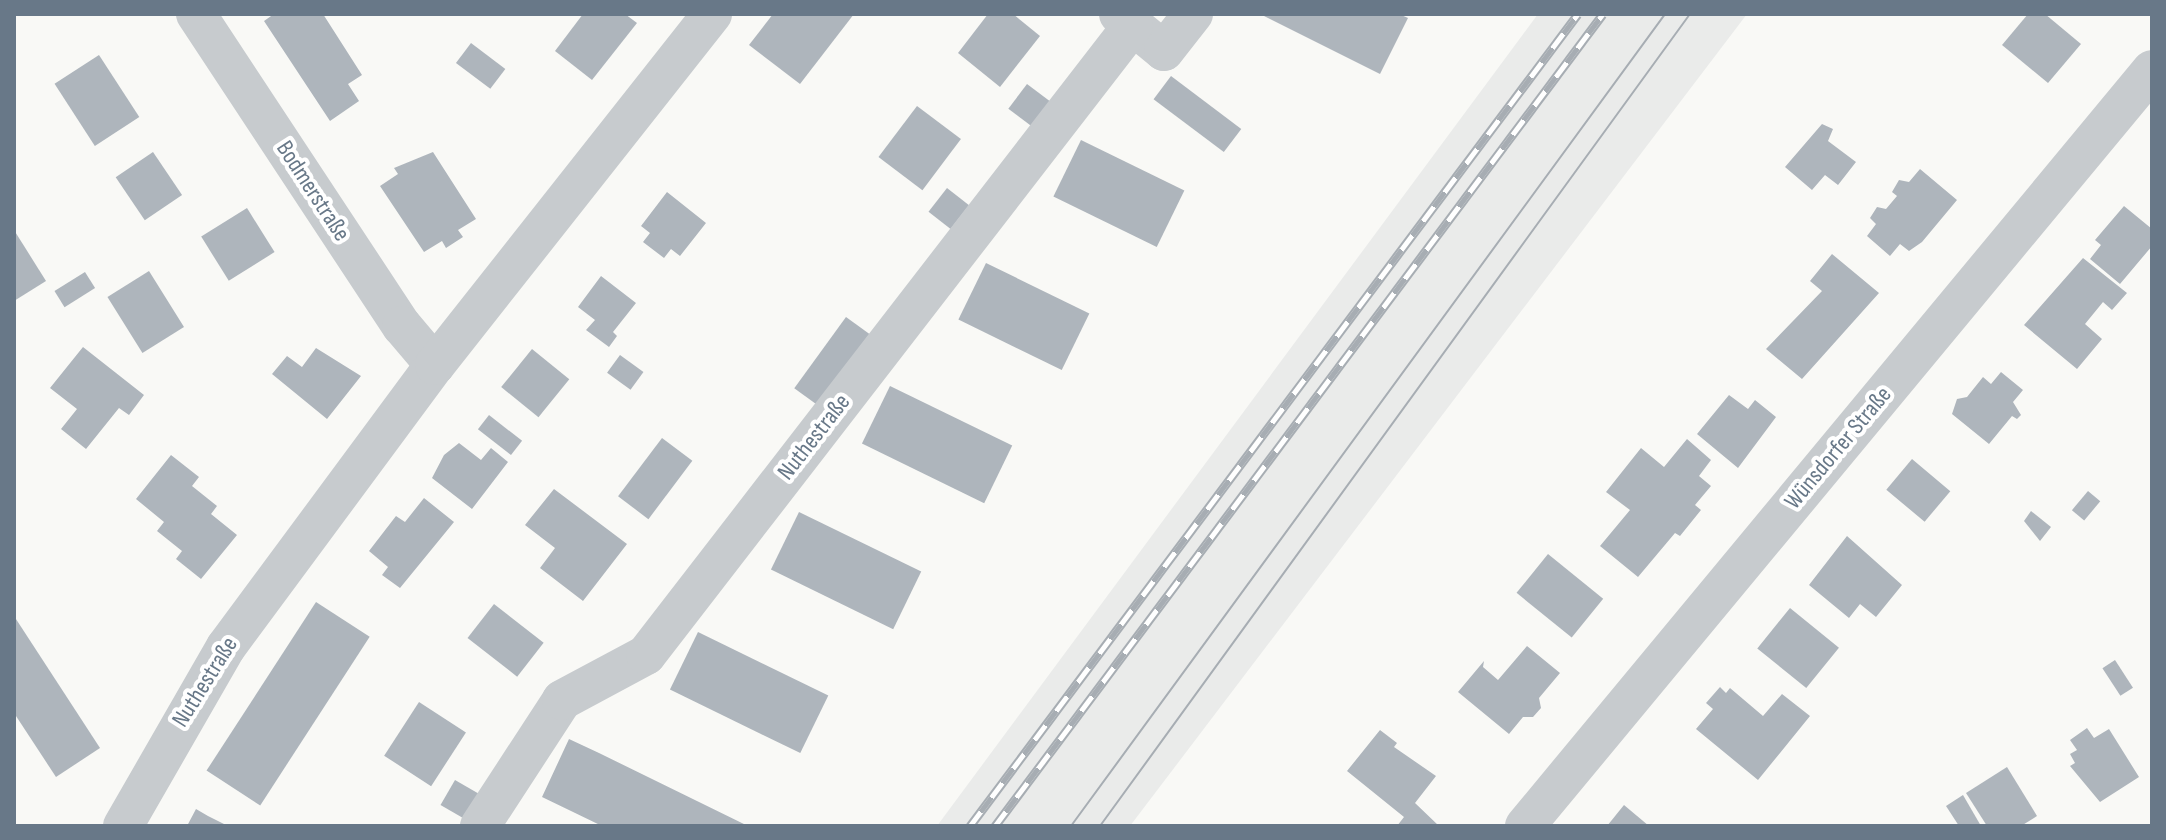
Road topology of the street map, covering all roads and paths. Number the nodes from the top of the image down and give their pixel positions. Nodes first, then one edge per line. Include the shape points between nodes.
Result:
1 (196, 14) edge
2 (712, 14) edge
3 (1193, 14) edge
4 (1126, 20) edge
5 (2146, 90) edge
6 (435, 365) junction
7 (123, 826) edge
8 (480, 826) edge
9 (1525, 826) edge

1 - 6 street, Bodmerstraße via 402,326
2 - 6 street, Nuthestraße
3 - 4 street, Nuthestraße via 1164,51
4 - 8 street, Nuthestraße via 646,655 562,700
5 - 9 street, Wünsdorfer Straße
6 - 7 street, Nuthestraße via 226,647

